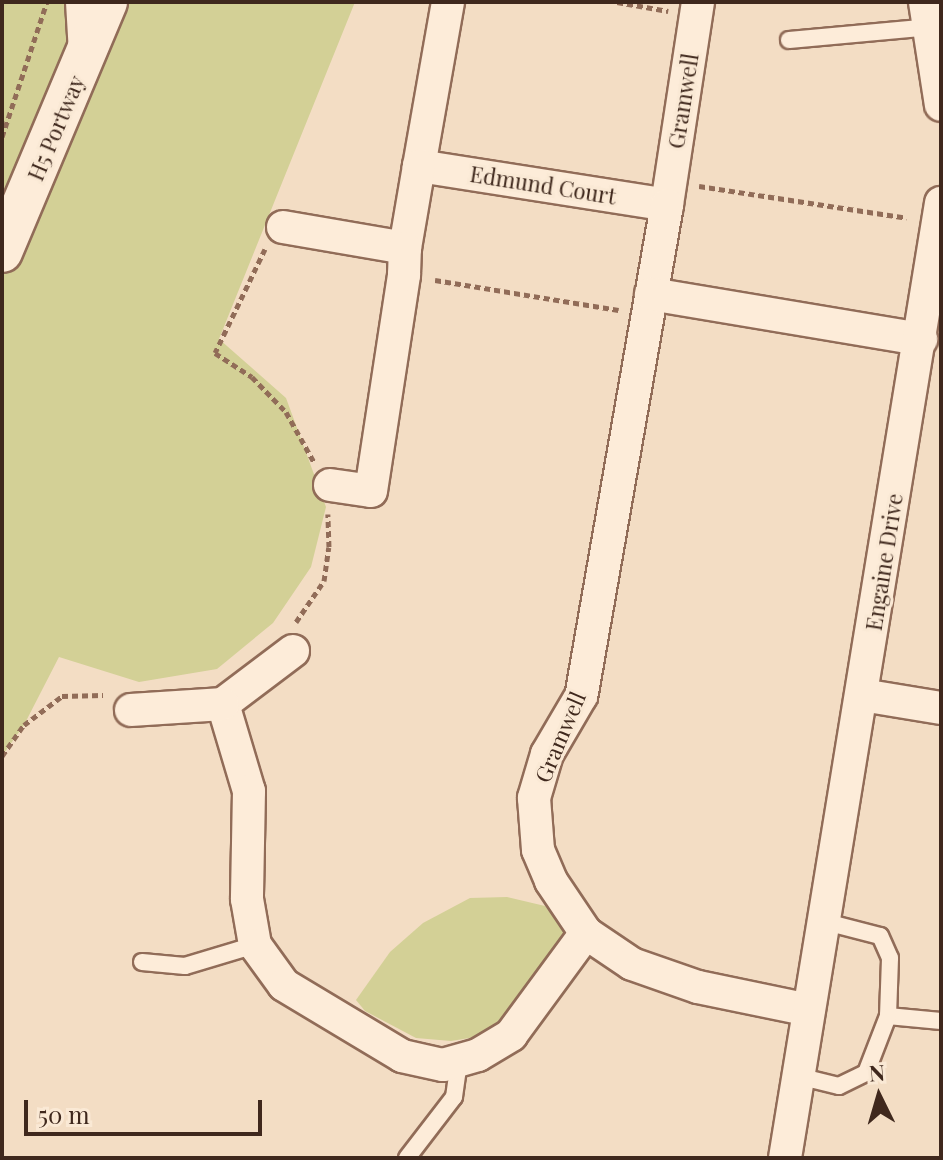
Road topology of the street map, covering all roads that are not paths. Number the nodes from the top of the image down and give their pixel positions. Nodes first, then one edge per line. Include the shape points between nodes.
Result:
1 (82, 2) edge
2 (107, 2) edge
3 (448, 2) edge
4 (697, 9) edge
5 (928, 14) edge
6 (789, 40) dead end
7 (86, 59) junction
8 (941, 105) edge
9 (419, 166) junction
10 (669, 193) junction
11 (940, 221) edge
12 (283, 227) road end
13 (2, 252) edge
14 (404, 261) junction
15 (649, 304) junction
16 (921, 339) junction
17 (330, 485) road end
18 (293, 651) road end
19 (862, 695) junction
20 (223, 704) junction
21 (941, 708) edge
22 (131, 710) road end
23 (826, 922) junction
24 (586, 933) junction
25 (255, 945) junction
26 (142, 962) dead end
27 (809, 1010) junction
28 (888, 1016) junction
29 (941, 1021) edge
30 (459, 1060) junction
31 (798, 1076) junction
32 (407, 1158) edge
33 (785, 1158) edge

1 - 7 street
2 - 7 street, H5 Portway
3 - 9 street
4 - 10 street, Gramwell
5 - 6 lane
5 - 8 street
7 - 13 street, H5 Portway
9 - 10 street, Edmund Court
9 - 14 street
10 - 15 street, Gramwell
11 - 16 street, Engaine Drive
12 - 14 street
14 - 17 street via 382,493
15 - 16 street
15 - 24 street, Gramwell via 581,696 547,754 534,798 538,850 551,881
16 - 19 street, Engaine Drive
18 - 20 street
19 - 21 street
19 - 23 street, Engaine Drive
20 - 22 street
20 - 25 street via 249,791 247,899
23 - 27 street, Engaine Drive
23 - 28 lane via 880,936 890,958
24 - 27 street, Gramwell via 645,969 698,987
24 - 30 street via 511,1035
25 - 26 lane via 185,966
25 - 30 street via 284,985 402,1056 443,1065
27 - 31 street, Engaine Drive
28 - 29 lane
28 - 31 lane via 866,1073 839,1086
30 - 32 lane via 454,1097
31 - 33 street, Engaine Drive

